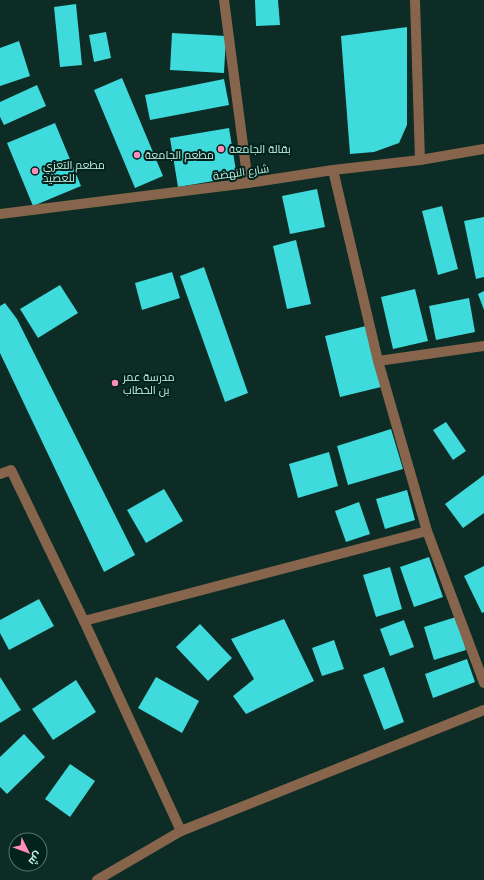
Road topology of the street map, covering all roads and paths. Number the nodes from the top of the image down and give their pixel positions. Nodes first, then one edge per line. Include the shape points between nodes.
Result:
1 (224, 0) edge
2 (415, 0) edge
3 (484, 149) edge
4 (420, 160) junction
5 (333, 170) junction
6 (248, 183) junction
7 (0, 214) edge
8 (484, 346) edge
9 (378, 361) junction
10 (0, 474) edge
11 (427, 531) junction
12 (84, 622) junction
13 (484, 683) edge
14 (484, 710) edge
15 (181, 831) junction
16 (97, 880) edge

1 - 6 street
2 - 4 street
3 - 4 street, شارع النهضة
4 - 5 street, شارع النهضة
5 - 6 street, شارع النهضة
5 - 9 street
6 - 7 street, شارع النهضة
8 - 9 street
9 - 11 street
10 - 12 street via 11,470
11 - 12 street
11 - 13 street
12 - 15 street
14 - 15 street
15 - 16 street

